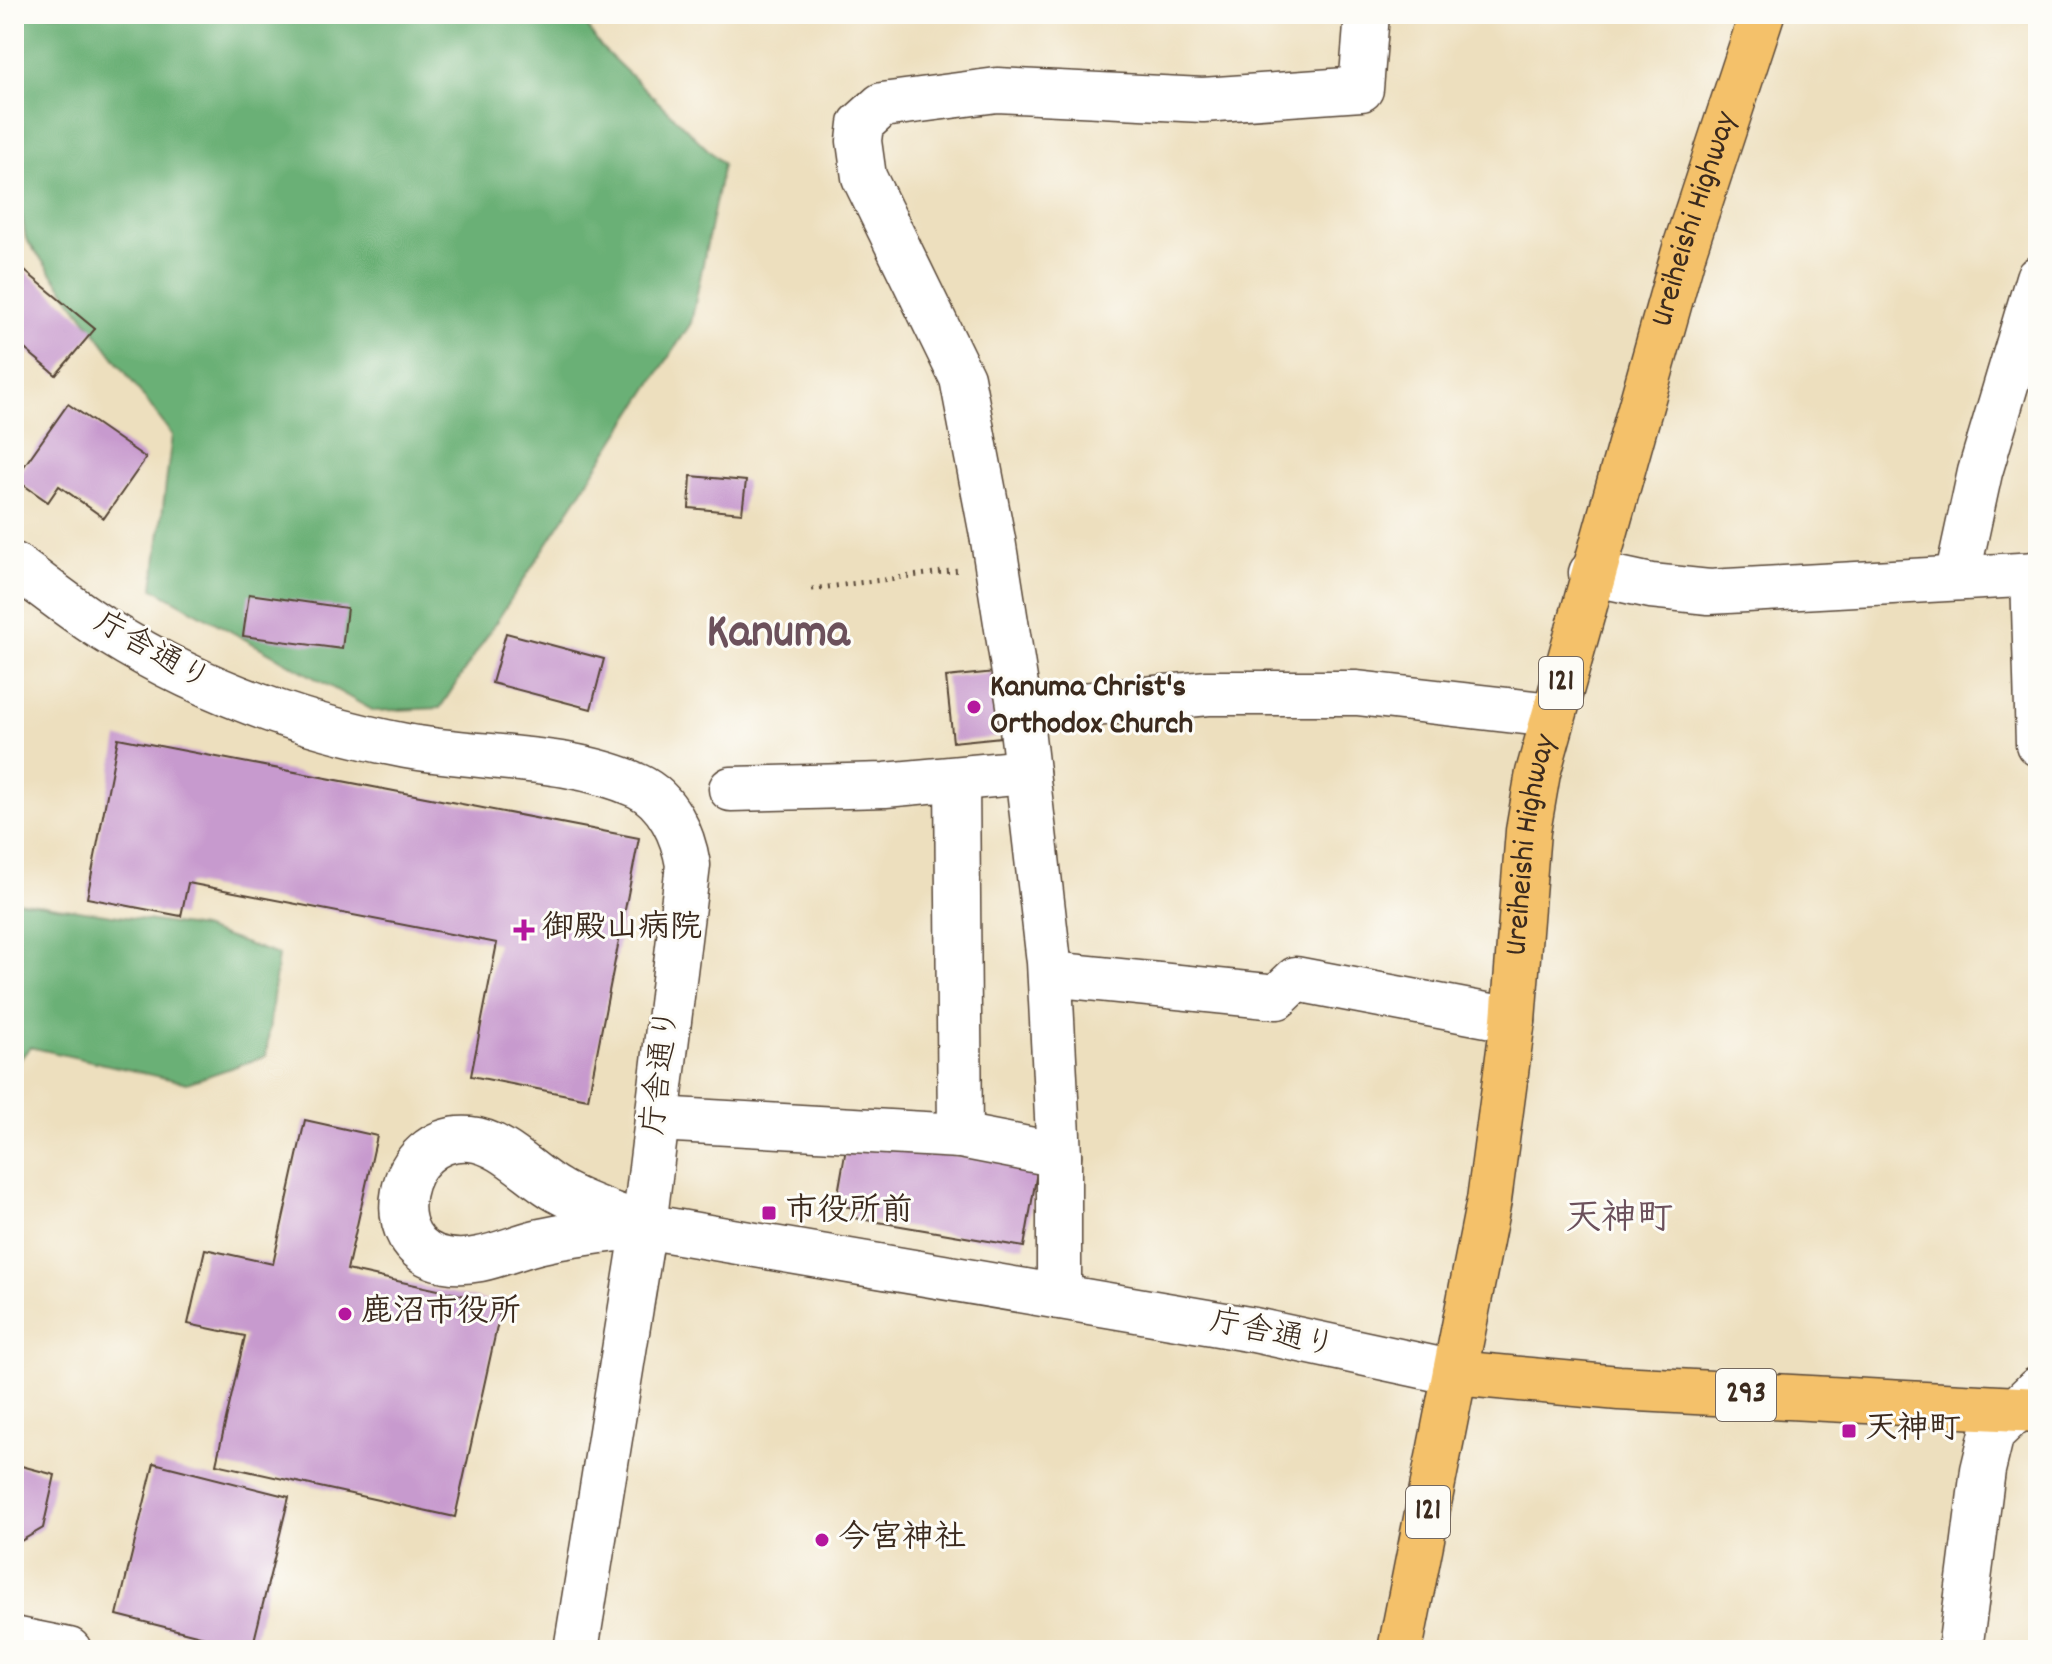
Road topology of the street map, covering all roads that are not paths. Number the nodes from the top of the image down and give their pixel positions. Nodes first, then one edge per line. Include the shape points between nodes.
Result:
1 (1367, 14) edge
2 (1762, 14) edge
3 (2038, 278) edge
4 (14, 565) edge
5 (1591, 573) junction
6 (2035, 574) edge
7 (1957, 578) junction
8 (1020, 711) junction
9 (1552, 715) junction
10 (2038, 744) edge
11 (1027, 772) junction
12 (957, 779) junction
13 (731, 789) dead end
14 (1050, 974) junction
15 (1513, 1020) junction
16 (657, 1119) junction
17 (960, 1136) junction
18 (1059, 1155) junction
19 (644, 1226) junction
20 (1059, 1297) junction
21 (1455, 1373) junction
22 (2031, 1403) edge
23 (14, 1639) edge
24 (69, 1650) edge
25 (576, 1650) edge
26 (1400, 1650) edge
27 (1960, 1650) edge

1 - 8 street via 1361,89 1203,100 997,90 882,105 861,124 864,177 962,378
2 - 5 highway, Ureiheishi Highway / 121 via 1685,248
3 - 7 street via 1980,472
4 - 16 street, 庁舎通り via 107,632 222,693 313,725 407,746 603,772 643,788 664,806 684,843 688,865
5 - 7 street via 1709,592
5 - 9 highway, Ureiheishi Highway / 121
6 - 7 street
6 - 10 street
8 - 9 street via 1208,693 1357,693
8 - 11 street
9 - 15 highway, Ureiheishi Highway / 121 via 1528,831
11 - 12 street
11 - 14 street
12 - 13 street
12 - 17 street
14 - 15 street via 1277,997 1296,979
14 - 18 street
15 - 21 highway, Ureiheishi Highway / 121 via 1489,1200
16 - 17 street
16 - 19 street, 庁舎通り
17 - 18 street
18 - 20 street
19 - 19 street via 563,1236 482,1259 447,1260 422,1249 408,1231 403,1190 413,1166 430,1150 471,1139 502,1151 563,1194
19 - 20 street, 庁舎通り
19 - 25 street
20 - 21 street, 庁舎通り via 1254,1330
21 - 22 highway, 293 via 1619,1388
21 - 26 highway, Ureiheishi Highway / 121
22 - 27 street via 1992,1433
23 - 24 street

